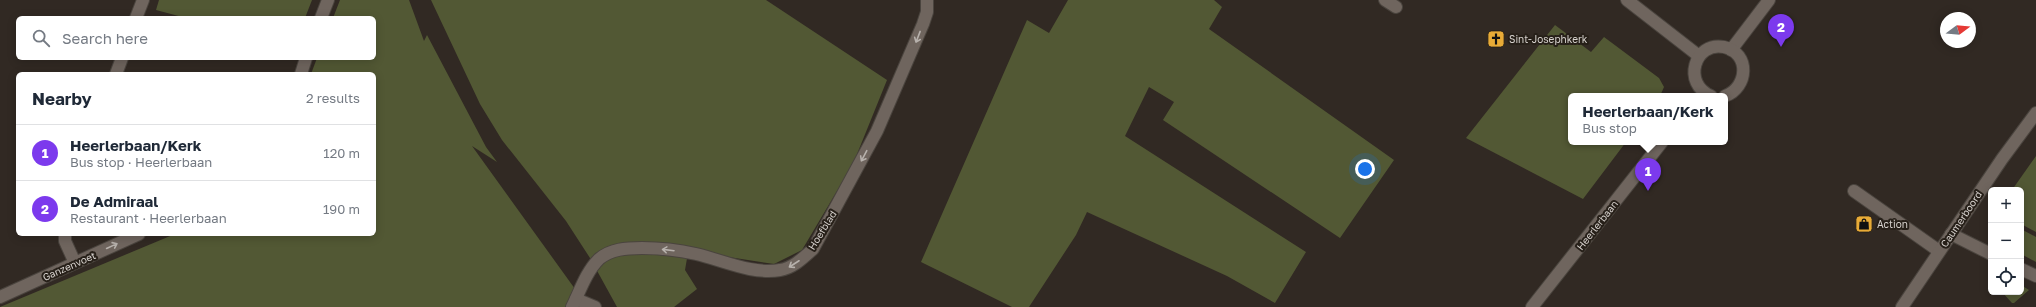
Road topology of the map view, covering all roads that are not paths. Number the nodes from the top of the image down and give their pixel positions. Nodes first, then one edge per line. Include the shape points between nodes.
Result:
1 (143, 0) edge
2 (328, 0) edge
3 (927, 0) edge
4 (1385, 0) edge
5 (1627, 0) edge
6 (1769, 0) edge
7 (1396, 7) dead end
8 (137, 16) edge
9 (321, 16) edge
10 (1731, 50) junction
11 (1699, 56) junction
12 (121, 60) edge
13 (305, 60) edge
14 (117, 72) edge
15 (302, 72) edge
16 (1703, 93) edge
17 (1728, 94) edge
18 (2036, 113) edge
19 (1660, 145) edge
20 (1854, 191) dead end
21 (1951, 234) junction
22 (66, 236) edge
23 (135, 236) edge
24 (1939, 251) junction
25 (1988, 252) edge
26 (75, 263) junction
27 (2024, 270) edge
28 (2036, 276) edge
29 (0, 297) edge
30 (574, 303) edge
31 (595, 307) edge
32 (1532, 307) edge
33 (1902, 307) edge

1 - 8 street
2 - 9 street
3 -> 30 street, Hoefblad via 923,24 877,131 813,249 802,259 789,267 769,271 678,251 635,248 613,250 599,259 590,270
4 - 7 street
5 - 11 street
6 - 10 street
10 - 11 street via 1714,47
10 - 17 street via 1743,63 1744,76 1739,87
11 - 16 street via 1694,71 1697,85
12 - 14 street
13 - 15 street
18 - 21 street, Caumerboord
19 - 32 street, Heerlerbaan
20 - 24 street
21 - 24 street, Caumerboord
21 - 25 street
22 - 26 street via 65,241
26 -> 23 street, Ganzenvoet
24 - 33 street, Caumerboord
26 - 29 street, Ganzenvoet
27 - 28 street
30 - 31 street

